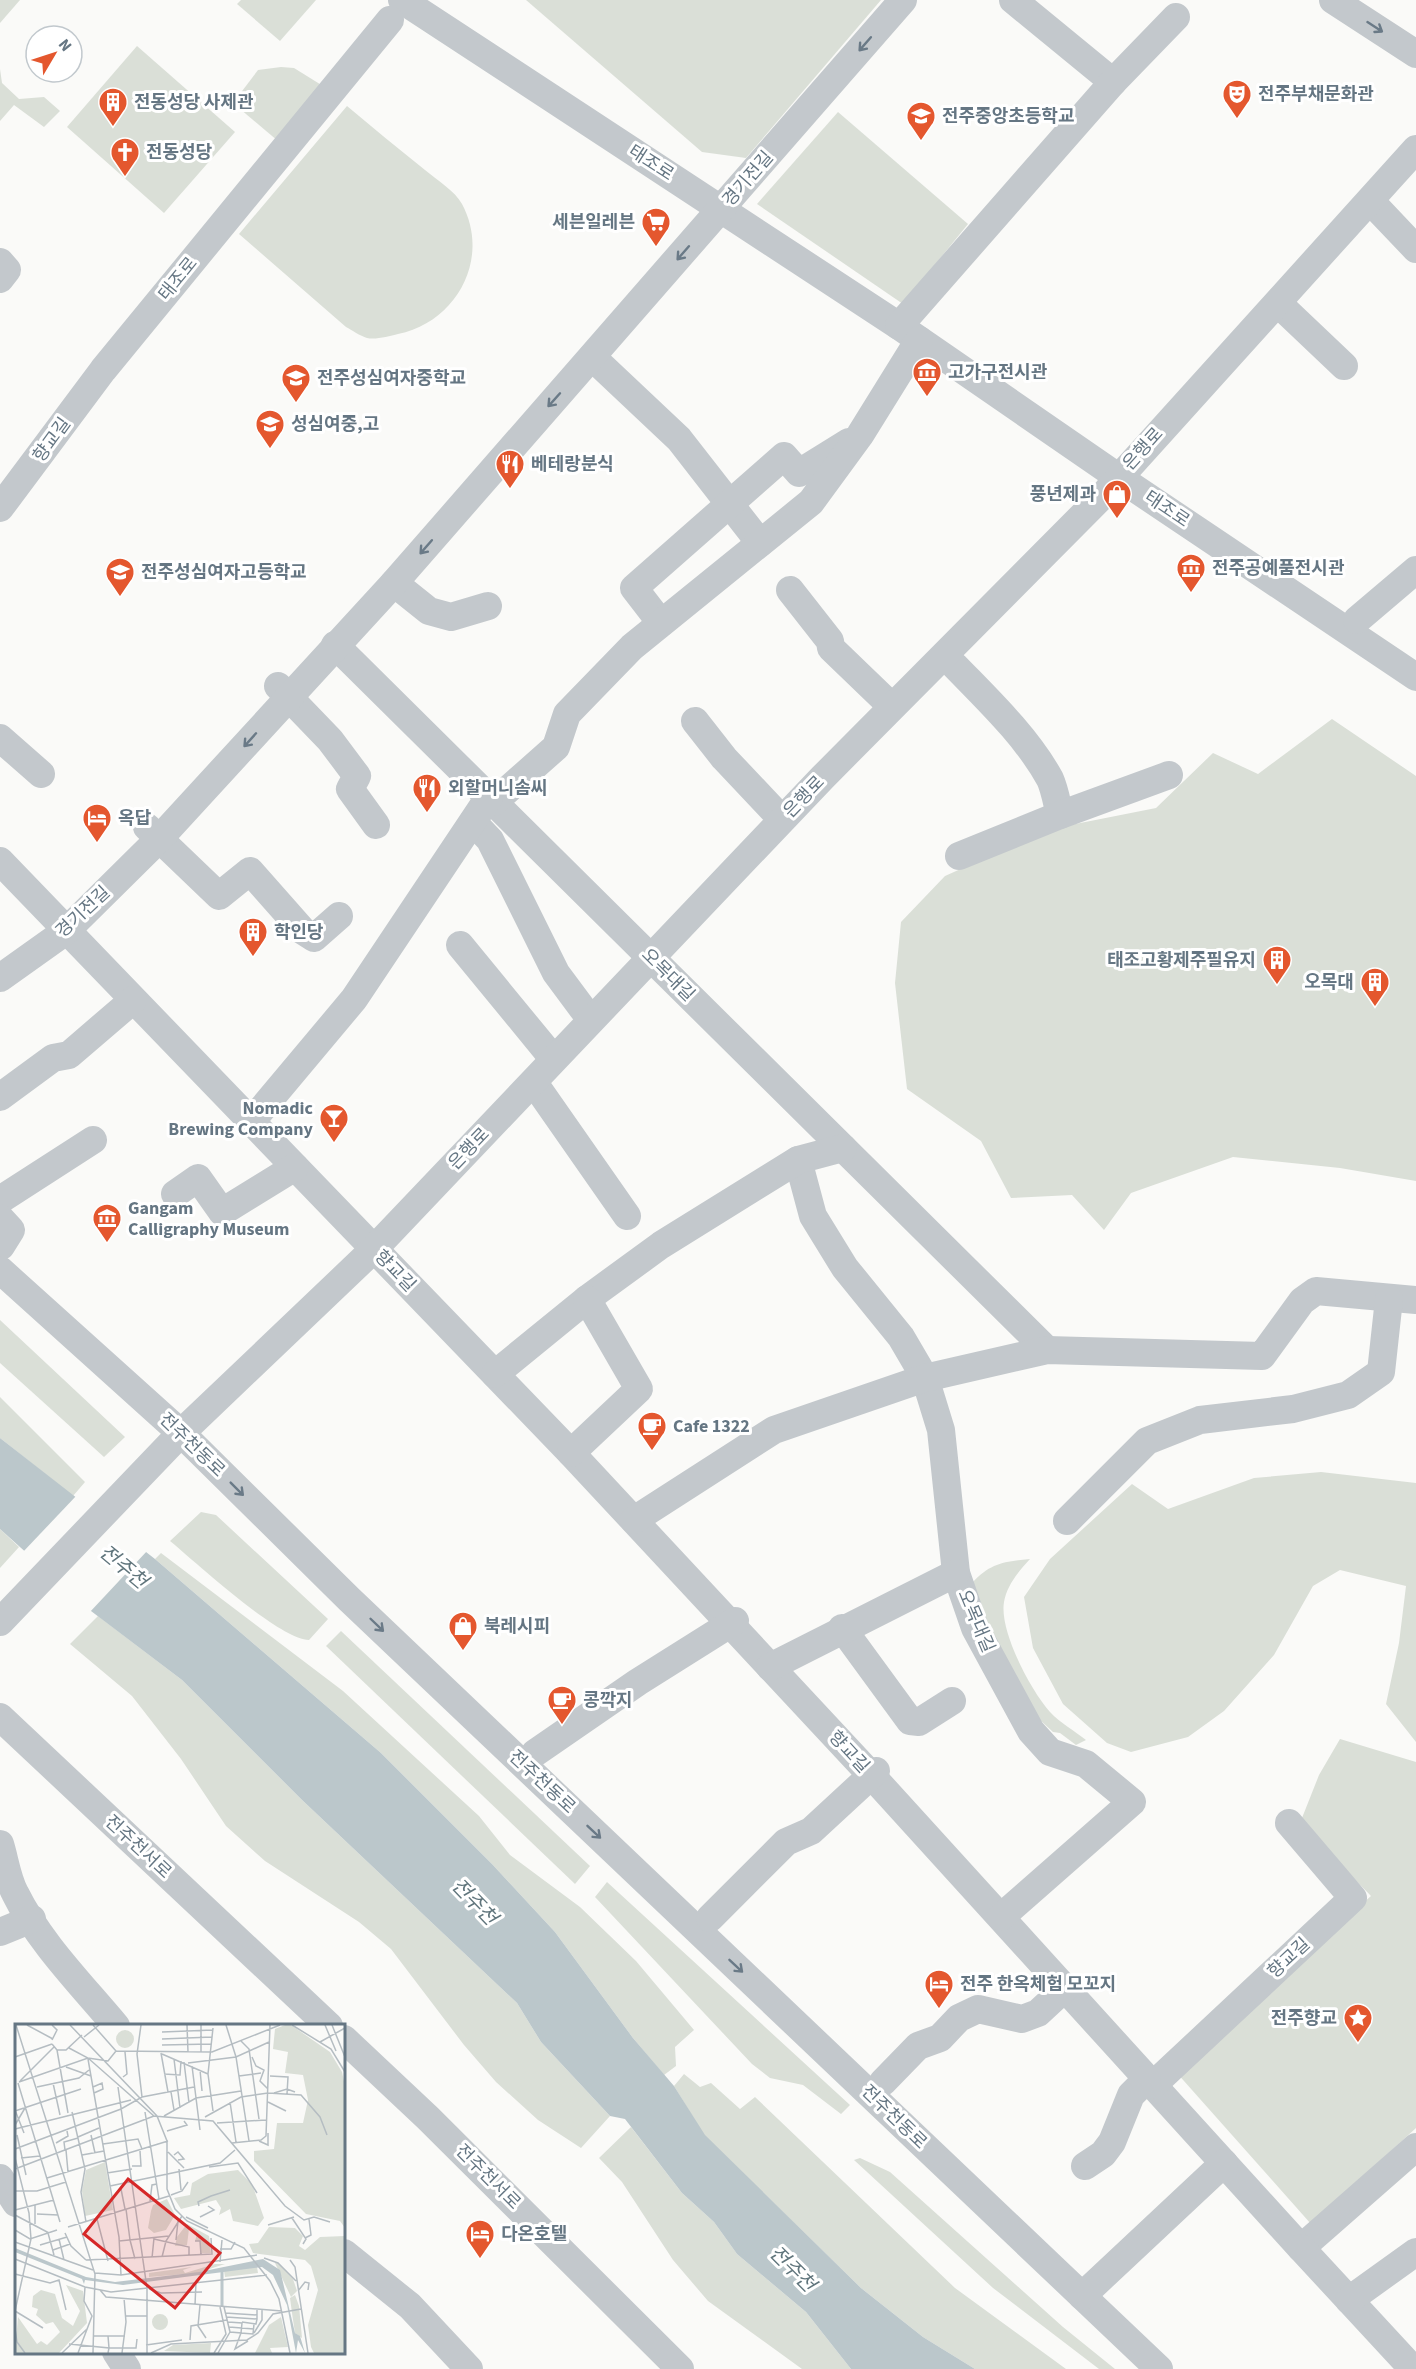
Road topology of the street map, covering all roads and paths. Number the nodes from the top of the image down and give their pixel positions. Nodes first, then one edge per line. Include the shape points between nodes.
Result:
1 (903, 0) edge
2 (1013, 0) edge
3 (1333, 0) edge
4 (396, 10) edge
5 (1176, 17) dead end
6 (1416, 54) edge
7 (1113, 82) junction
8 (1416, 149) edge
9 (1377, 208) dead end
10 (722, 210) junction
11 (1416, 249) edge
12 (0, 262) edge
13 (0, 279) edge
14 (1285, 310) dead end
15 (909, 333) junction
16 (592, 357) junction
17 (1344, 366) dead end
18 (103, 370) joint
19 (860, 435) junction
20 (1118, 477) junction
21 (729, 504) junction
22 (0, 508) edge
23 (760, 543) junction
24 (1416, 570) edge
25 (394, 583) junction
26 (790, 590) dead end
27 (488, 606) dead end
28 (1357, 620) dead end
29 (661, 623) junction
30 (335, 645) junction
31 (955, 666) dead end
32 (1416, 677) edge
33 (284, 691) junction
34 (885, 700) dead end
35 (695, 721) dead end
36 (0, 738) edge
37 (41, 774) dead end
38 (1169, 775) dead end
39 (491, 800) junction
40 (776, 813) dead end
41 (1060, 815) junction
42 (473, 822) junction
43 (376, 825) dead end
44 (153, 833) junction
45 (959, 856) dead end
46 (0, 861) edge
47 (339, 916) dead end
48 (66, 931) junction
49 (460, 945) dead end
50 (651, 958) junction
51 (0, 978) edge
52 (133, 1000) junction
53 (585, 1012) dead end
54 (547, 1051) dead end
55 (539, 1090) dead end
56 (0, 1097) edge
57 (251, 1122) junction
58 (93, 1140) dead end
59 (843, 1148) junction
60 (798, 1160) junction
61 (295, 1167) junction
62 (175, 1194) dead end
63 (0, 1200) edge
64 (627, 1216) dead end
65 (0, 1218) edge
66 (374, 1249) junction
67 (0, 1258) edge
68 (587, 1299) junction
69 (1402, 1299) edge
70 (1047, 1350) junction
71 (495, 1374) junction
72 (925, 1378) junction
73 (181, 1433) junction
74 (571, 1453) junction
75 (634, 1520) junction
76 (1067, 1521) dead end
77 (956, 1573) junction
78 (0, 1622) edge
79 (733, 1622) junction
80 (843, 1628) junction
81 (770, 1667) junction
82 (952, 1701) dead end
83 (0, 1717) edge
84 (535, 1753) dead end
85 (874, 1774) junction
86 (1290, 1823) dead end
87 (0, 1844) edge
88 (1001, 1917) junction
89 (710, 1918) dead end
90 (32, 1919) junction
91 (0, 1932) edge
92 (1065, 1988) junction
93 (115, 2024) edge
94 (328, 2024) edge
95 (345, 2040) edge
96 (883, 2082) dead end
97 (1150, 2082) junction
98 (1416, 2147) edge
99 (1224, 2163) junction
100 (1085, 2166) dead end
101 (0, 2178) edge
102 (15, 2200) edge
103 (1301, 2248) junction
104 (1416, 2253) edge
105 (345, 2254) edge
106 (1082, 2296) junction
107 (1349, 2300) junction
108 (117, 2354) edge
109 (673, 2367) edge
110 (1413, 2368) edge
111 (127, 2369) edge
112 (469, 2369) edge
113 (1159, 2369) edge

1 -> 10 street, 경기전길
2 - 7 street
3 -> 6 street
4 - 10 street, 태조로
4 - 18 street, 태조로
5 - 7 street
7 - 15 street
8 - 20 street, 은행로
9 - 11 street
10 - 15 street, 태조로
10 -> 16 street, 경기전길
12 - 13 street via 7,270
14 - 17 street
15 - 19 street
15 - 20 street, 태조로
16 - 21 street via 679,439
16 -> 25 street, 경기전길
18 - 22 street, 향교길
19 - 21 street via 799,472 784,456
19 - 23 street via 811,502
20 - 32 street, 태조로
20 - 50 street, 은행로
21 - 23 street
21 - 29 street via 634,588
23 - 29 street
24 - 28 street
25 - 27 street via 429,611 451,617
25 - 30 street, 경기전길
26 - 34 street via 830,641 831,648
29 - 39 street via 567,714 556,747
30 - 33 street, 경기전길
30 - 39 street, 오목대길
31 - 41 street via 1038,762 1051,781
33 - 43 street via 357,776 350,789
33 -> 44 street, 경기전길
35 - 40 street, 은행로
36 - 37 street
38 - 41 street
39 - 42 street
39 - 50 street, 오목대길
41 - 45 street
42 - 53 street via 489,840 556,973
42 - 57 street via 354,999
44 - 47 street via 219,896 250,871 303,931 314,938
44 - 48 street, 경기전길
46 - 48 street, 향교길
48 - 51 street, 경기전길
48 - 52 street, 향교길
49 - 54 street
50 - 59 street, 오목대길
50 - 66 street, 은행로
52 - 56 street via 69,1055 53,1058
52 - 57 street, 향교길
55 - 64 street
57 - 61 street, 향교길
58 - 63 street
59 - 60 street
59 - 70 street, 오목대길
60 - 68 street via 662,1245
60 - 72 street, 오목대길 via 813,1216 844,1268 902,1337
61 - 62 street via 222,1212 198,1178
61 - 66 street, 향교길
65 - 67 street, 전주천동로 via 11,1230
66 - 71 street, 향교길
66 - 73 street, 은행로
67 - 73 street, 전주천동로
68 - 71 street
68 - 74 street via 639,1389
69 - 70 street via 1316,1291 1302,1301 1262,1356
69 - 76 street via 1381,1372 1348,1395 1293,1410 1200,1420 1147,1441
70 - 72 street
71 - 74 street, 향교길
72 - 75 street via 774,1430
72 - 77 street, 오목대길 via 940,1430
73 - 78 street, 은행로
73 -> 106 street, 전주천동로 via 358,1607
74 - 75 street, 향교길
75 - 79 street, 향교길
77 - 80 street
77 - 88 street, 오목대길 via 975,1628 1031,1731 1050,1752 1086,1764 1132,1802
79 - 81 street, 향교길
79 - 84 street
80 - 81 street
80 - 82 street via 910,1721 920,1722
81 - 85 street, 향교길
83 - 94 street, 전주천서로
85 - 88 street, 향교길
85 - 89 street via 811,1831 786,1842
86 - 97 street, 향교길 via 1353,1898
87 - 90 street via 14,1892
88 - 92 street, 향교길
90 - 91 street
90 - 93 street via 51,1948
92 - 96 street, 전주천동로 via 1038,2013 1022,2019 978,2009 959,2018 940,2038 918,2046
92 - 97 street, 향교길
95 - 109 street, 전주천서로 via 428,2118
97 - 99 street, 향교길
97 - 100 street via 1131,2095 1112,2142
98 - 103 street
99 - 103 street, 향교길
99 - 106 street
101 - 102 street
103 - 107 street, 향교길
104 - 107 street
105 - 112 street via 410,2307
106 - 113 street, 전주천동로
107 - 110 street, 향교길
108 - 111 street

